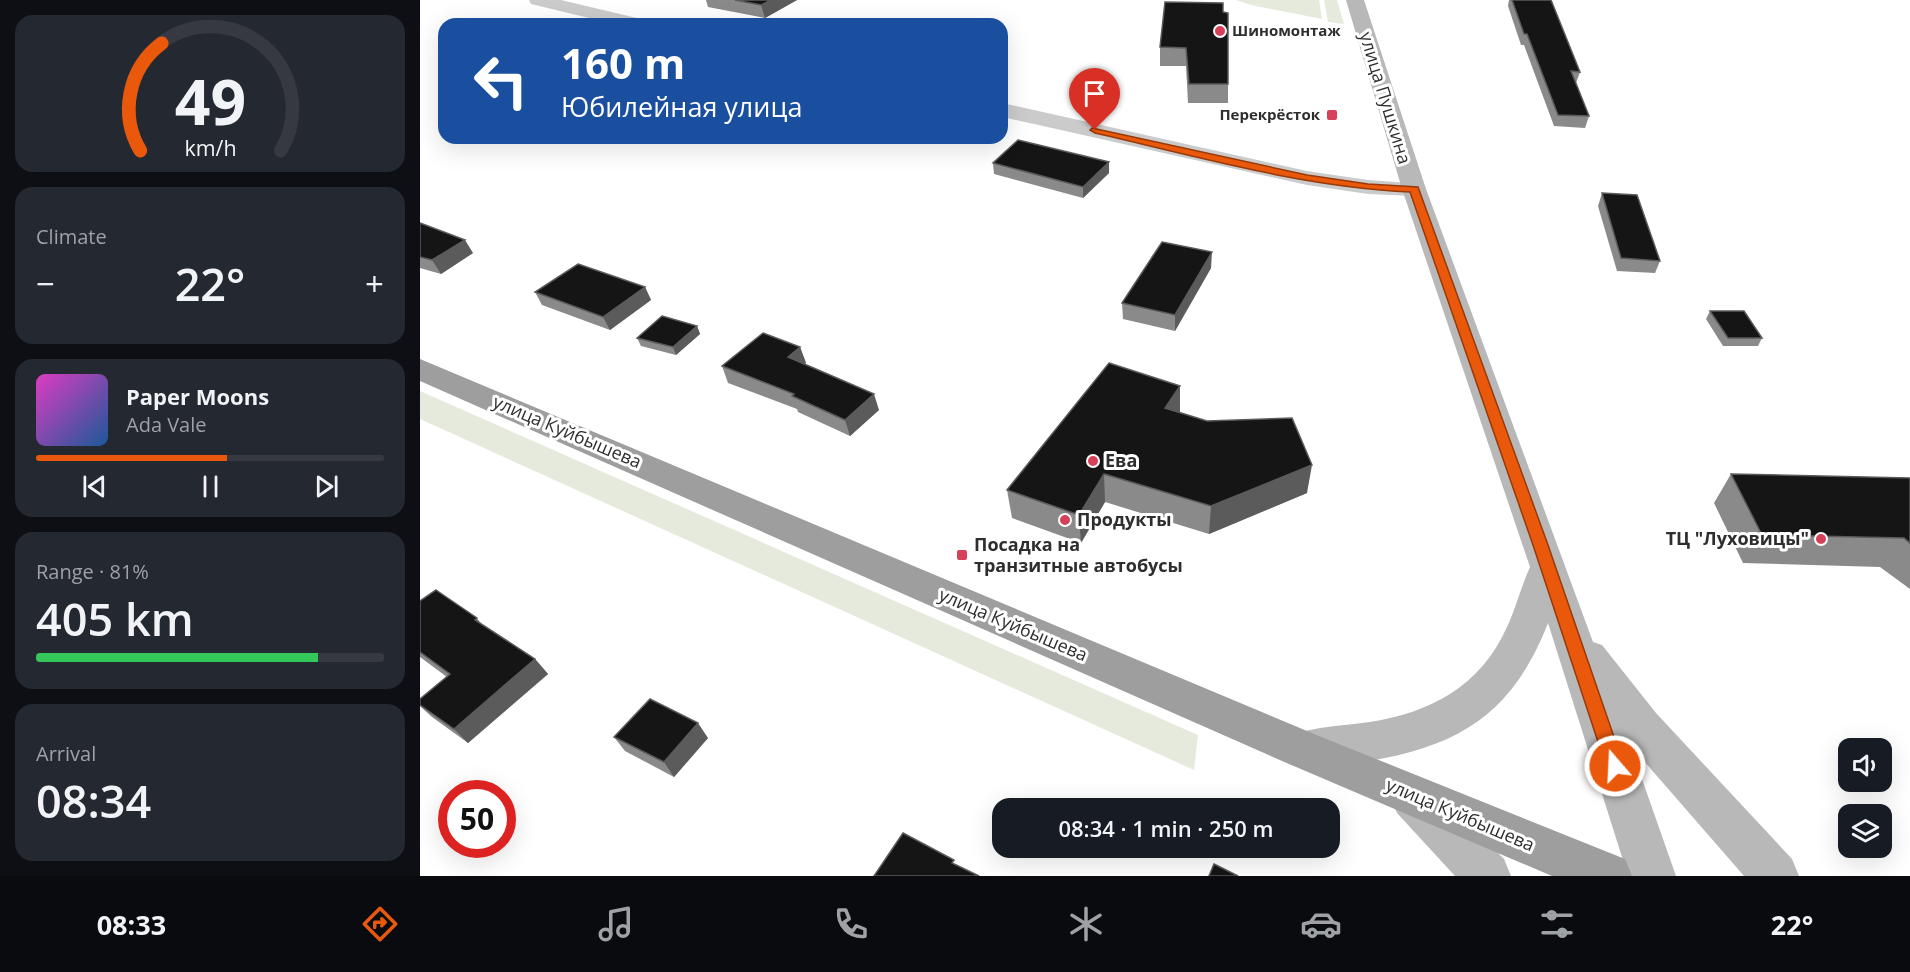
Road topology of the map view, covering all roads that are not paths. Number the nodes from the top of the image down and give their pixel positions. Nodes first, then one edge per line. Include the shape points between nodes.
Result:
1 (538, 0) edge
2 (1355, 0) edge
3 (613, 18) edge
4 (1008, 111) edge
5 (1414, 189) junction
6 (420, 369) edge
7 (1548, 568) junction
8 (1571, 634) junction
9 (1304, 750) junction
10 (1408, 792) junction
11 (1487, 876) edge
12 (1608, 876) edge
13 (1652, 876) edge
14 (1775, 876) edge

1 - 3 street
2 - 5 main road, улица Пушкина
4 - 5 street via 1307,178
5 - 7 main road, улица Пушкина
6 - 9 highway, улица Куйбышева
7 - 8 main road, улица Пушкина
7 - 9 main road via 1518,645 1487,692 1458,714 1405,736
8 - 13 main road, улица Пушкина
8 - 14 main road via 1641,727
9 - 10 highway, улица Куйбышева
10 - 11 main road
10 - 12 highway, улица Куйбышева

